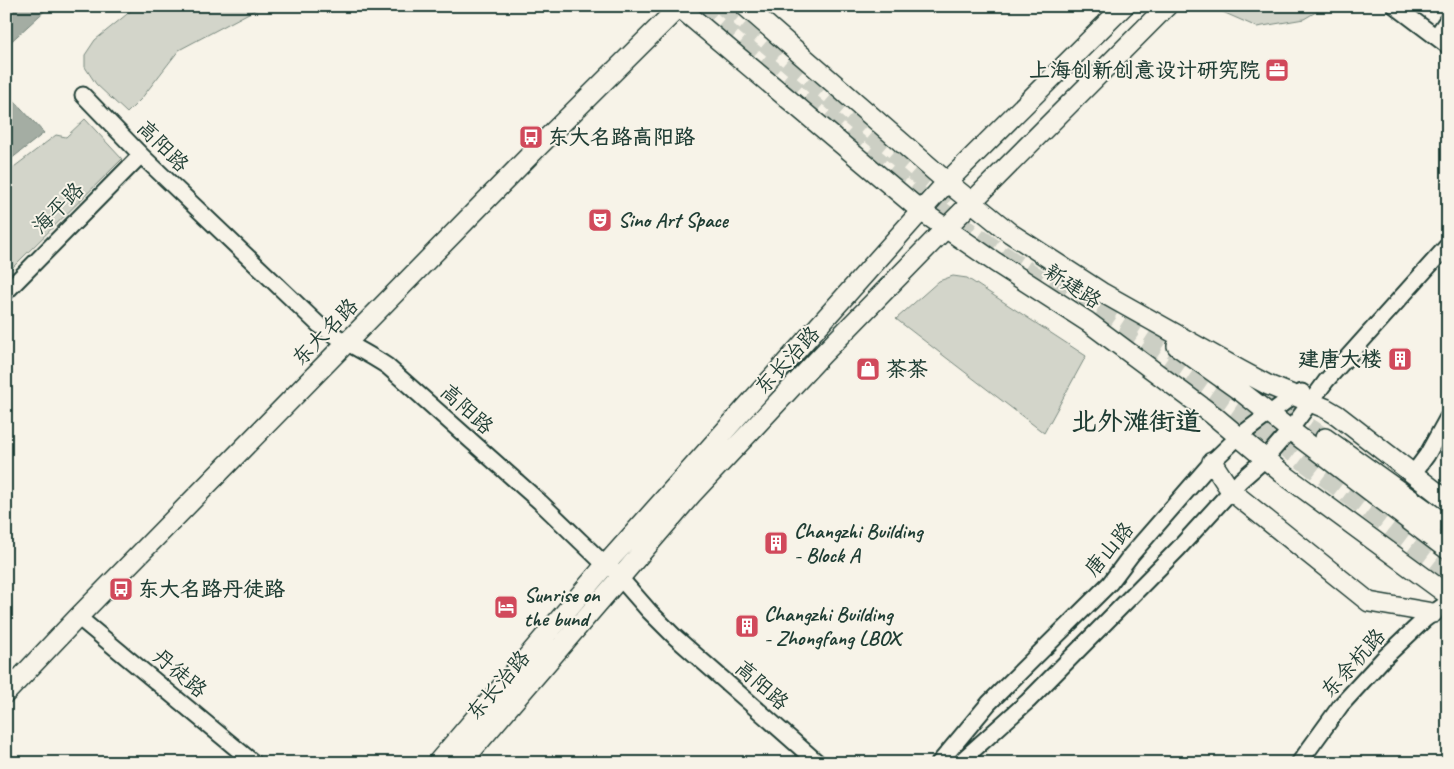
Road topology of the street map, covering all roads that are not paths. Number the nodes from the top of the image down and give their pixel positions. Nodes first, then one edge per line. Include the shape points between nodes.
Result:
1 (746, 6) edge
2 (1124, 6) edge
3 (1167, 6) edge
4 (1396, 6) edge
5 (680, 7) edge
6 (1448, 19) edge
7 (1442, 41) edge
8 (83, 95) dead end
9 (141, 155) junction
10 (947, 182) junction
11 (972, 202) junction
12 (921, 210) junction
13 (946, 228) junction
14 (1448, 244) edge
15 (6, 292) edge
16 (1101, 292) junction
17 (347, 342) junction
18 (1302, 399) junction
19 (1269, 414) junction
20 (1448, 417) edge
21 (1290, 430) junction
22 (1238, 436) junction
23 (1325, 438) tunnel mouth
24 (1265, 459) junction
25 (1212, 462) junction
26 (1413, 474) junction
27 (1231, 491) junction
28 (1448, 501) edge
29 (1448, 526) edge
30 (1448, 550) edge
31 (607, 563) junction
32 (620, 578) junction
33 (1448, 595) edge
34 (1440, 607) edge
35 (78, 617) junction
36 (6, 693) edge
37 (254, 763) edge
38 (437, 763) edge
39 (461, 763) edge
40 (818, 763) edge
41 (940, 763) edge
42 (959, 763) edge
43 (1299, 763) edge

1 - 10 main road, 新建路
2 - 10 main road, 东长治路
3 - 11 main road, 东长治路
4 - 7 street
5 - 12 main road, 新建路
5 - 17 main road, 东大名路
6 - 7 street
8 - 9 street, 高阳路
9 - 15 street, 海平路
9 - 17 street, 高阳路 via 319,326
10 - 11 main road, 新建路
10 - 12 main road, 东长治路
11 - 13 main road, 东长治路
11 - 16 main road, 新建路 via 1010,233
12 - 13 main road, 新建路
12 - 31 main road, 东长治路
13 - 22 main road, 新建路 via 1088,322
13 - 32 main road, 东长治路 via 697,488
14 - 18 street, 唐山路 via 1326,381
16 - 18 main road, 新建路 via 1240,370
16 - 19 main road, 新建路
17 - 31 street, 高阳路 via 387,366
17 - 35 main road, 东大名路
18 - 19 street, 唐山路
18 - 21 street, 唐山路
18 - 26 main road, 新建路 via 1337,415
19 - 21 main road, 新建路
19 - 22 street, 唐山路
20 - 26 street
21 - 24 street, 唐山路
21 - 30 main road, 新建路
22 - 24 main road, 新建路
22 - 25 street, 唐山路
23 - 29 main road
24 - 27 street, 唐山路
24 - 33 main road, 新建路
25 - 27 main road
25 - 41 street, 唐山路 via 1110,583 989,703
26 - 28 main road, 新建路
27 - 34 main road via 1369,602
27 - 42 street, 唐山路 via 1028,701
31 - 32 street, 高阳路
31 - 38 main road, 东长治路
32 - 39 main road, 东长治路
32 - 40 street, 高阳路 via 675,636
34 - 43 street, 东余杭路 via 1382,659 1341,705
35 - 36 main road, 东大名路
35 - 37 street, 丹徒路

